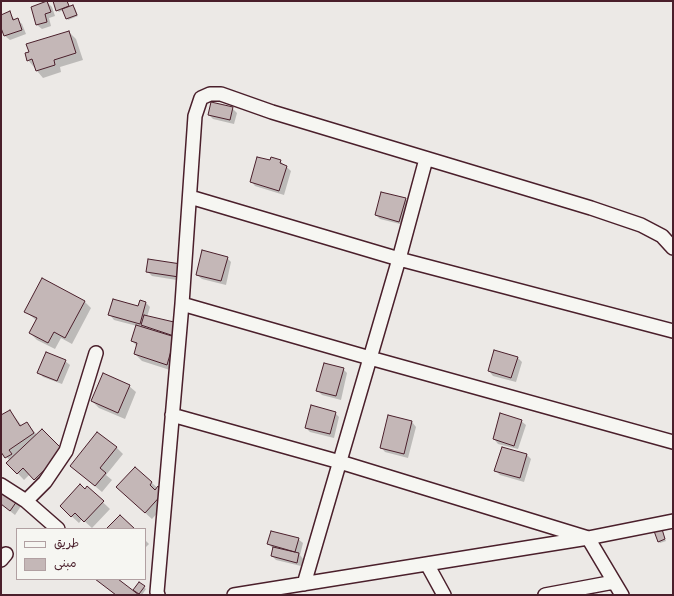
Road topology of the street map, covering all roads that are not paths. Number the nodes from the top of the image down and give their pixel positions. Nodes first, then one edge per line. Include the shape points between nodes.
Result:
1 (426, 159) junction
2 (190, 197) junction
3 (673, 248) edge
4 (399, 259) junction
5 (182, 304) junction
6 (673, 331) edge
7 (96, 353) dead end
8 (370, 358) junction
9 (172, 415) junction
10 (673, 442) edge
11 (340, 462) junction
12 (1, 485) edge
13 (26, 501) junction
14 (673, 521) edge
15 (57, 528) edge
16 (588, 538) junction
17 (427, 564) junction
18 (614, 582) junction
19 (304, 584) junction
20 (158, 595) edge
21 (234, 595) edge
22 (444, 595) edge
23 (545, 595) edge
24 (622, 595) edge

1 - 2 street via 221,94 210,94 201,98 195,116
1 - 3 street via 641,225 662,236
1 - 4 street
2 - 4 street
2 - 5 street
4 - 6 street
4 - 8 street
5 - 8 street
5 - 9 street
7 - 13 street via 66,451 45,482
8 - 10 street
8 - 11 street
9 - 11 street
9 - 20 street via 156,592
11 - 16 street
11 - 19 street
12 - 13 street
13 - 15 street
14 - 16 street
16 - 17 street
16 - 18 street
17 - 19 street
17 - 22 street
18 - 23 street
18 - 24 street
19 - 21 street

